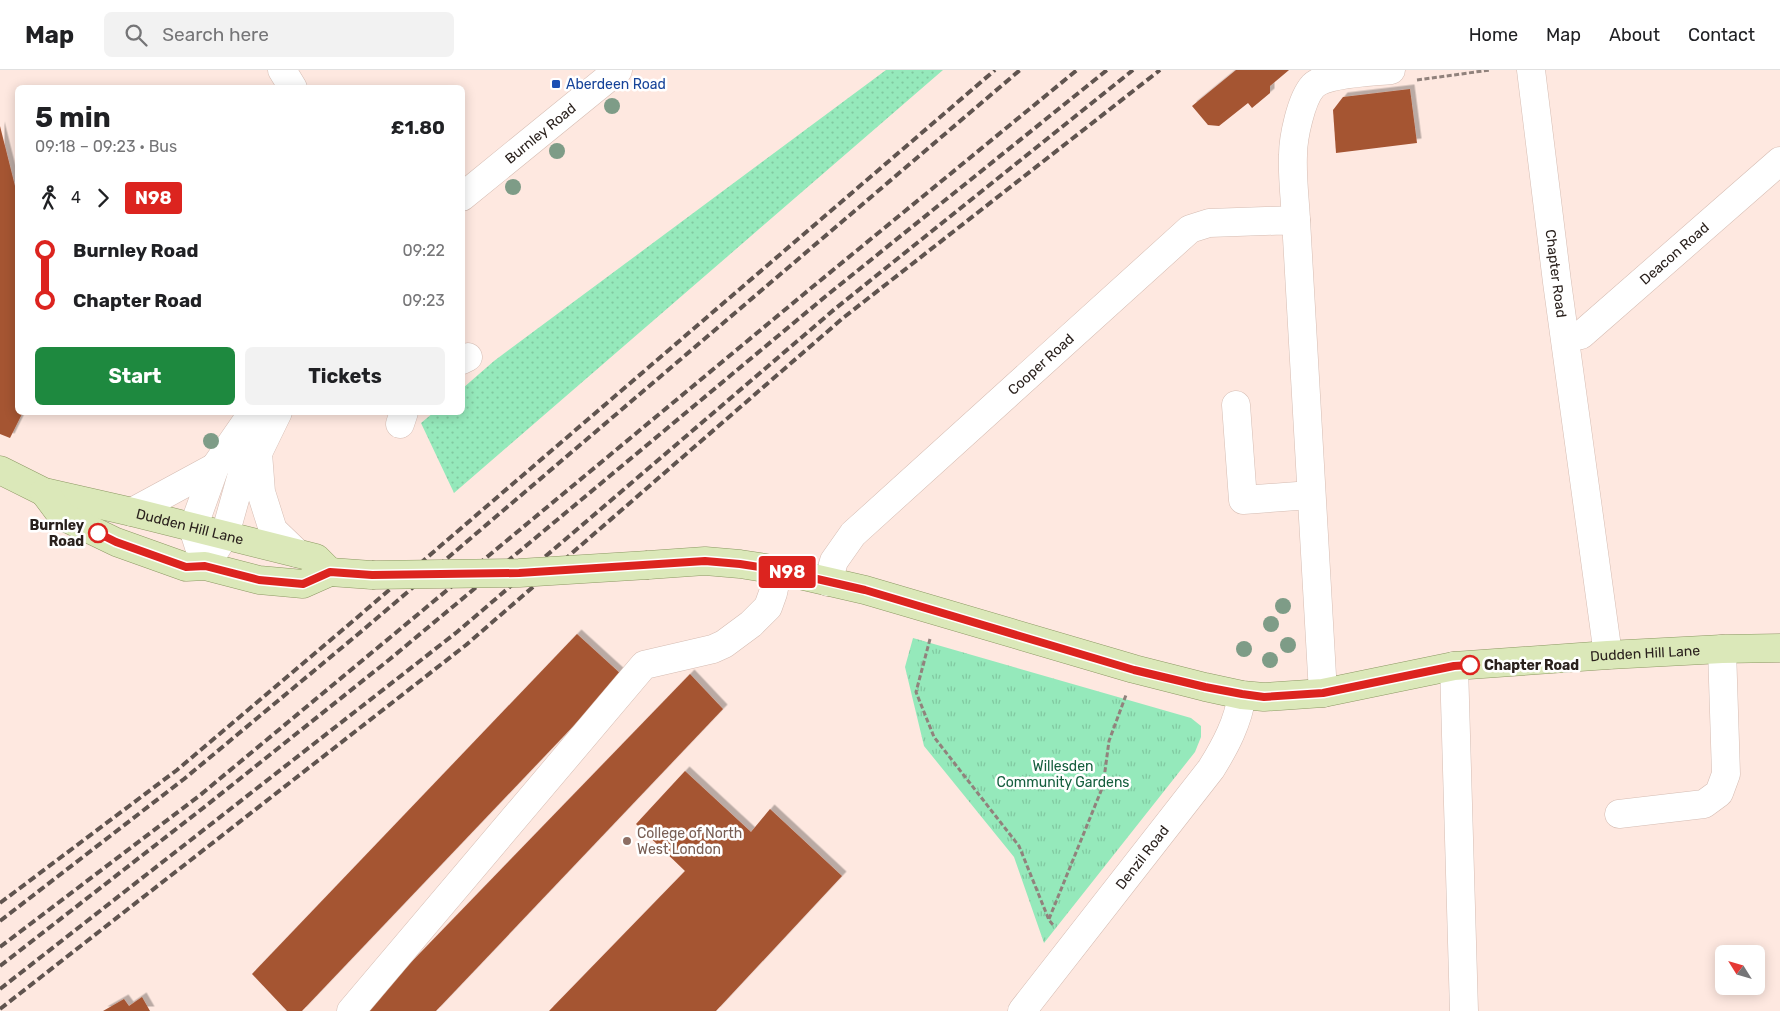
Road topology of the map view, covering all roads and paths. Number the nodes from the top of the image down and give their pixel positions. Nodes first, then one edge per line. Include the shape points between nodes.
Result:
1 (282, 70) edge
2 (618, 70) edge
3 (1490, 70) edge
4 (1531, 70) edge
5 (1402, 75) edge
6 (290, 85) edge
7 (1780, 161) edge
8 (465, 195) edge
9 (1296, 220) junction
10 (1565, 337) junction
11 (1236, 405) dead end
12 (251, 415) edge
13 (277, 415) edge
14 (258, 453) junction
15 (215, 468) junction
16 (0, 470) edge
17 (44, 492) junction
18 (1311, 495) junction
19 (132, 512) junction
20 (193, 528) junction
21 (225, 535) junction
22 (297, 553) junction
23 (205, 566) junction
24 (778, 570) junction
25 (330, 572) junction
26 (828, 582) junction
27 (931, 636) dead end
28 (1780, 648) edge
29 (1722, 649) junction
30 (1608, 655) junction
31 (1454, 666) junction
32 (1128, 689) dead end
33 (1323, 693) junction
34 (1242, 694) junction
35 (1619, 814) dead end
36 (1049, 920) junction
37 (1072, 948) junction
38 (351, 1011) edge
39 (1022, 1011) edge
40 (1464, 1011) edge

1 - 6 street
2 - 8 street, Burnley Road
3 - 5 path
4 - 10 street, Chapter Road
5 - 9 street via 1366,72 1331,77 1314,86 1302,103 1293,154
7 - 10 street, Deacon Road via 1581,335
9 - 18 street
9 - 26 street, Cooper Road via 1209,223 1190,229 853,534 834,561
10 - 30 street, Chapter Road
11 - 18 street via 1243,500
12 - 15 street
13 - 14 street
14 - 21 street via 242,474
14 - 22 street via 262,492 273,530
15 - 19 street
15 - 20 street
16 - 17 main road, Dudden Hill Lane
17 - 19 main road, Dudden Hill Lane
17 - 23 main road, Dudden Hill Lane via 62,516 116,542 186,567
18 - 33 street
19 - 20 main road, Dudden Hill Lane
20 - 21 main road, Dudden Hill Lane
20 - 23 street
21 - 22 main road, Dudden Hill Lane
21 - 23 street
22 - 25 main road, Dudden Hill Lane via 316,558
23 - 25 main road, Dudden Hill Lane via 259,580 303,584
24 - 25 main road, Dudden Hill Lane, bridge via 705,561 519,573 372,575
24 - 26 main road, Dudden Hill Lane
24 - 38 street via 768,607 724,644 644,665
26 - 34 main road, Dudden Hill Lane via 865,590 1134,670
27 - 36 path via 916,692 930,728 1018,846
28 - 29 main road, Dudden Hill Lane
29 - 30 main road, Dudden Hill Lane
29 - 35 street via 1726,774 1719,793 1704,804
30 - 31 main road, Dudden Hill Lane
31 - 33 main road, Dudden Hill Lane
31 - 40 street
32 - 36 path via 1109,741 1103,786
33 - 34 main road, Dudden Hill Lane via 1264,697
34 - 37 street, Denzil Road via 1233,729 1211,769
36 - 37 path
37 - 39 street, Denzil Road

